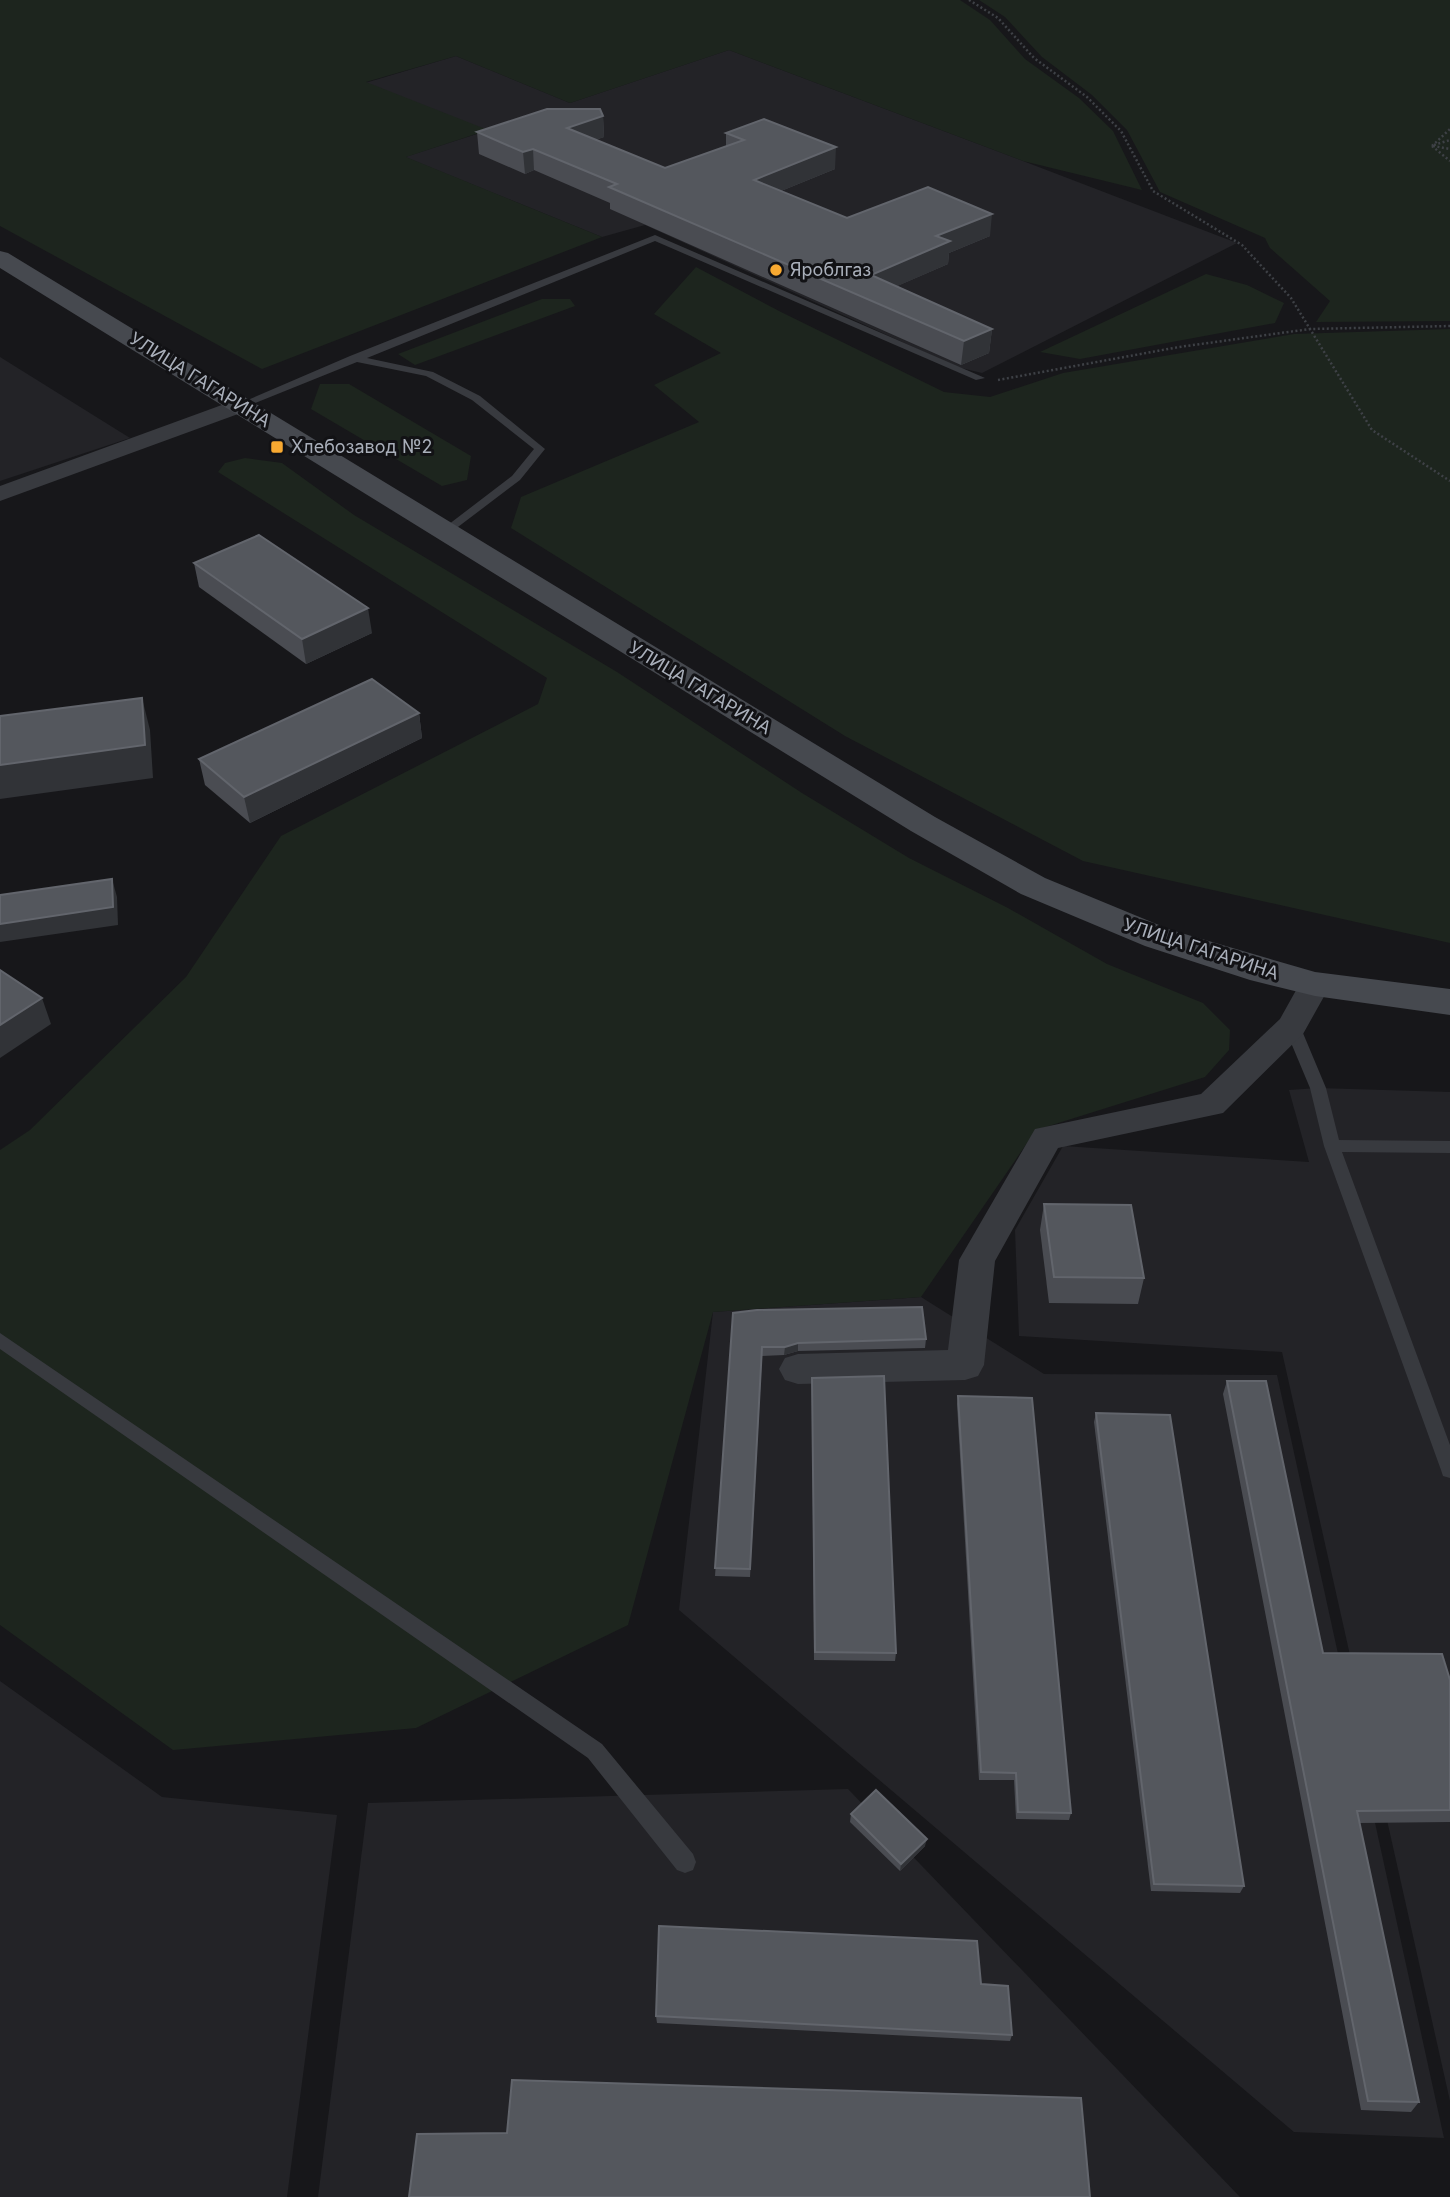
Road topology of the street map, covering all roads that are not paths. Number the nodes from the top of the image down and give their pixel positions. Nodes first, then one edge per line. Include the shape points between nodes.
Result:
1 (0, 258) edge
2 (354, 358) junction
3 (980, 378) dead end
4 (242, 405) junction
5 (0, 494) edge
6 (446, 531) junction
7 (1315, 984) junction
8 (1450, 1002) edge
9 (1292, 1026) junction
10 (1332, 1146) junction
11 (1450, 1147) edge
12 (0, 1340) edge
13 (798, 1369) dead end
14 (1450, 1470) edge
15 (685, 1862) dead end

1 - 4 main road, УЛИЦА ГАГАРИНА
2 - 3 lane via 656,237
2 - 4 lane
2 - 6 lane via 429,374 476,398 540,449 516,478
4 - 5 street
4 - 6 main road, УЛИЦА ГАГАРИНА
6 - 7 main road, УЛИЦА ГАГАРИНА via 911,817 1032,886 1158,938
7 - 8 main road, УЛИЦА ГАГАРИНА
7 - 9 street
9 - 10 lane via 1318,1088
9 - 13 street via 1211,1104 1047,1139 977,1260 965,1365
10 - 11 lane
10 - 14 lane
12 - 15 lane via 595,1751

